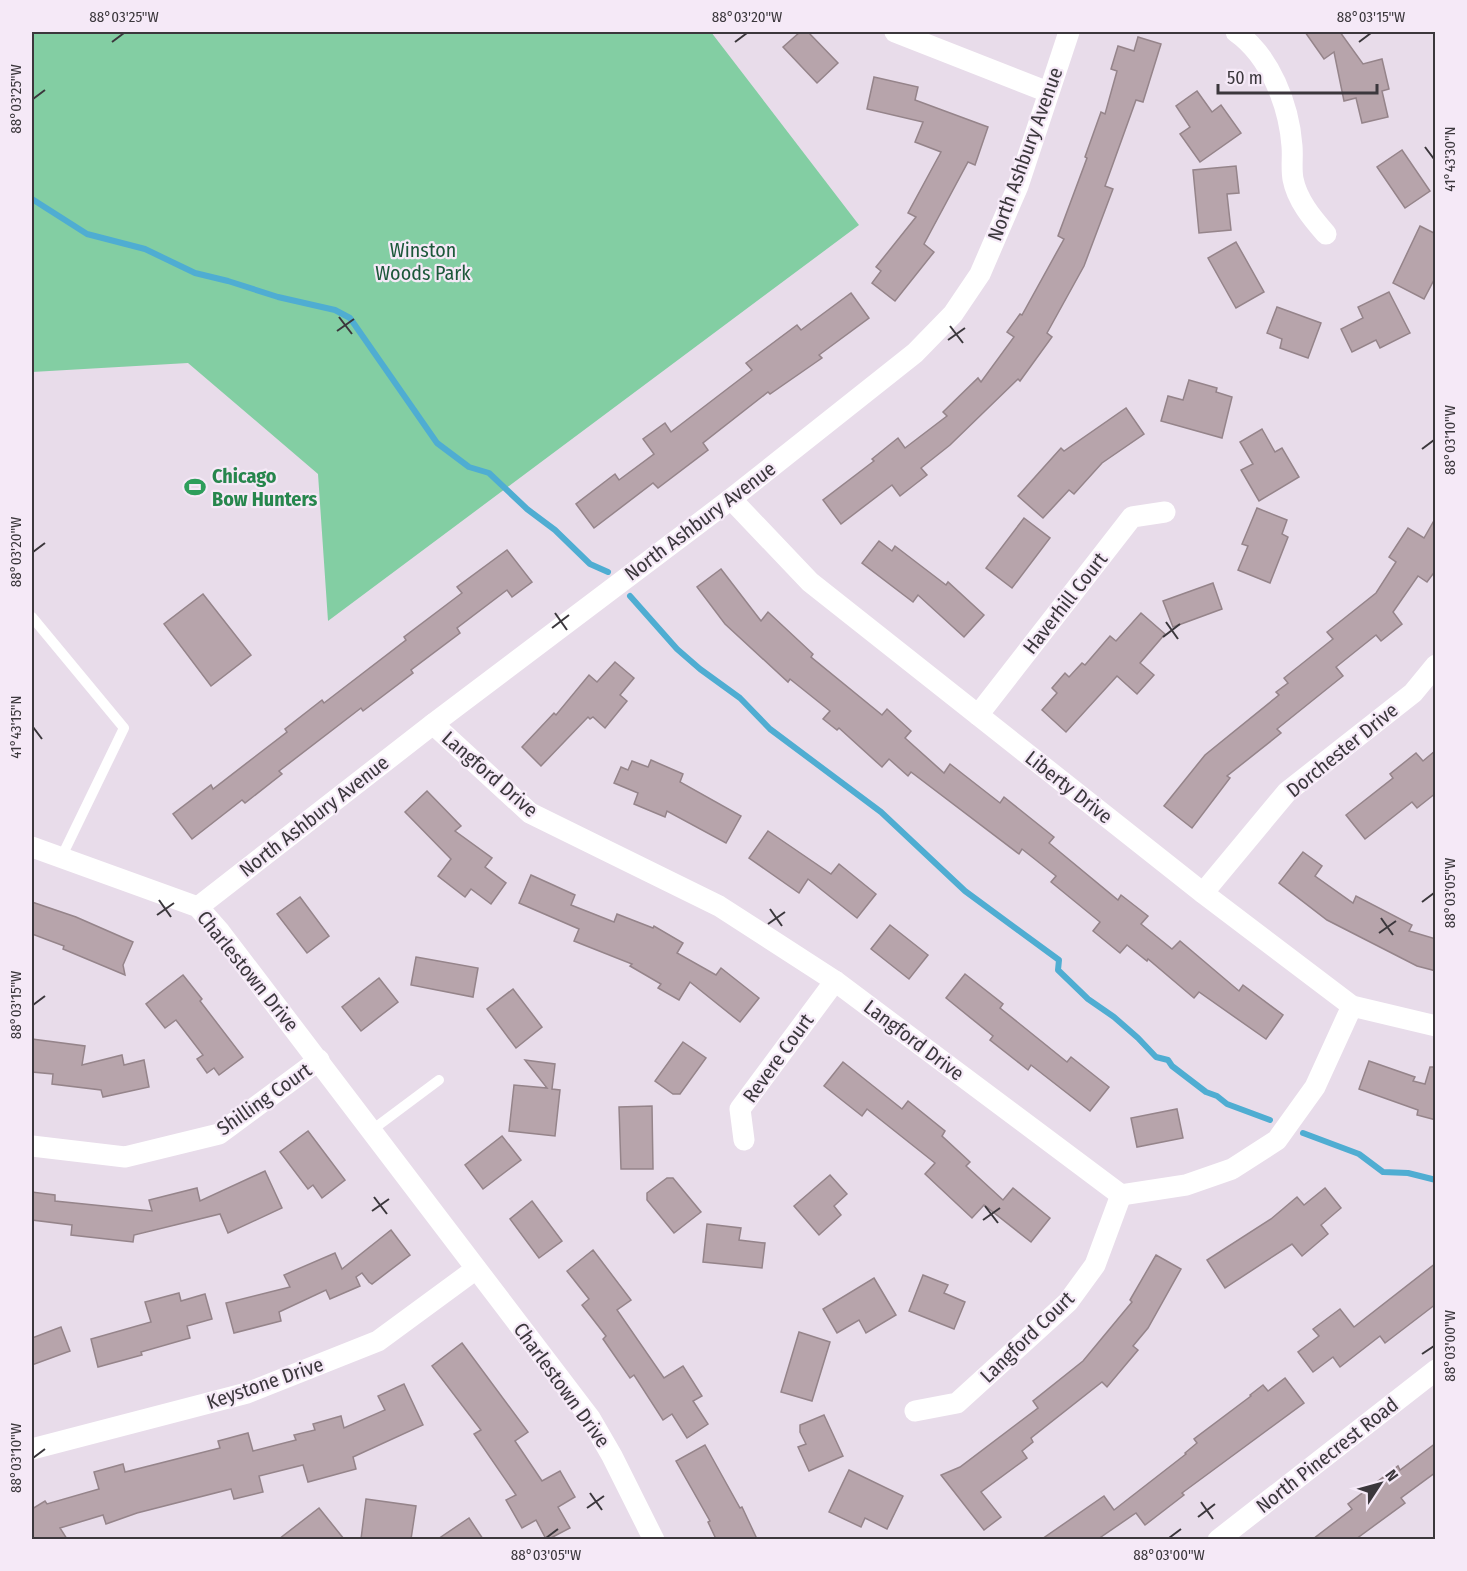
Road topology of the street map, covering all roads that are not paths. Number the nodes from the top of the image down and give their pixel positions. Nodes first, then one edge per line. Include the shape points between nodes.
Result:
1 (895, 32) edge
2 (1069, 32) edge
3 (1236, 32) edge
4 (1048, 92) junction
5 (1326, 234) dead end
6 (731, 499) junction
7 (1165, 512) dead end
8 (32, 617) edge
9 (1436, 665) edge
10 (978, 715) junction
11 (433, 724) junction
12 (32, 847) edge
13 (61, 858) junction
14 (1203, 893) junction
15 (198, 907) junction
16 (835, 981) junction
17 (1352, 1006) junction
18 (1436, 1026) edge
19 (319, 1060) junction
20 (439, 1080) dead end
21 (372, 1130) junction
22 (744, 1140) dead end
23 (32, 1146) edge
24 (1121, 1195) junction
25 (476, 1269) junction
26 (1436, 1370) edge
27 (915, 1411) dead end
28 (32, 1449) edge
29 (654, 1539) edge
30 (1218, 1539) edge

1 - 4 street
2 - 4 street, North Ashbury Avenue
3 - 5 street via 1262,59 1278,88 1292,144 1293,179 1300,200
4 - 6 street, North Ashbury Avenue via 1013,197 980,274 953,314 915,353
6 - 10 street, Liberty Drive via 810,582
6 - 11 street, North Ashbury Avenue
7 - 10 street, Haverhill Court via 1132,517
8 - 13 lane via 124,728
9 - 14 street, Dorchester Drive via 1413,693 1287,792
10 - 14 street, Liberty Drive
11 - 15 street, North Ashbury Avenue
11 - 16 street, Langford Drive via 530,813 719,906
12 - 13 street, Charlestown Drive
13 - 15 street, Charlestown Drive
14 - 17 street, Liberty Drive
15 - 19 street, Charlestown Drive
16 - 22 street, Revere Court via 740,1110
16 - 24 street, Langford Drive
17 - 18 street, Liberty Drive
17 - 24 street via 1315,1087 1277,1140 1232,1169 1186,1185
19 - 21 street, Charlestown Drive
19 - 23 street, Shilling Court via 219,1134 125,1157
20 - 21 lane
21 - 25 street, Charlestown Drive
24 - 27 street, Langford Court via 1095,1265 1068,1302 957,1403
25 - 28 street, Keystone Drive via 378,1341 247,1393
25 - 29 street, Charlestown Drive via 590,1418
26 - 30 street, North Pinecrest Road

